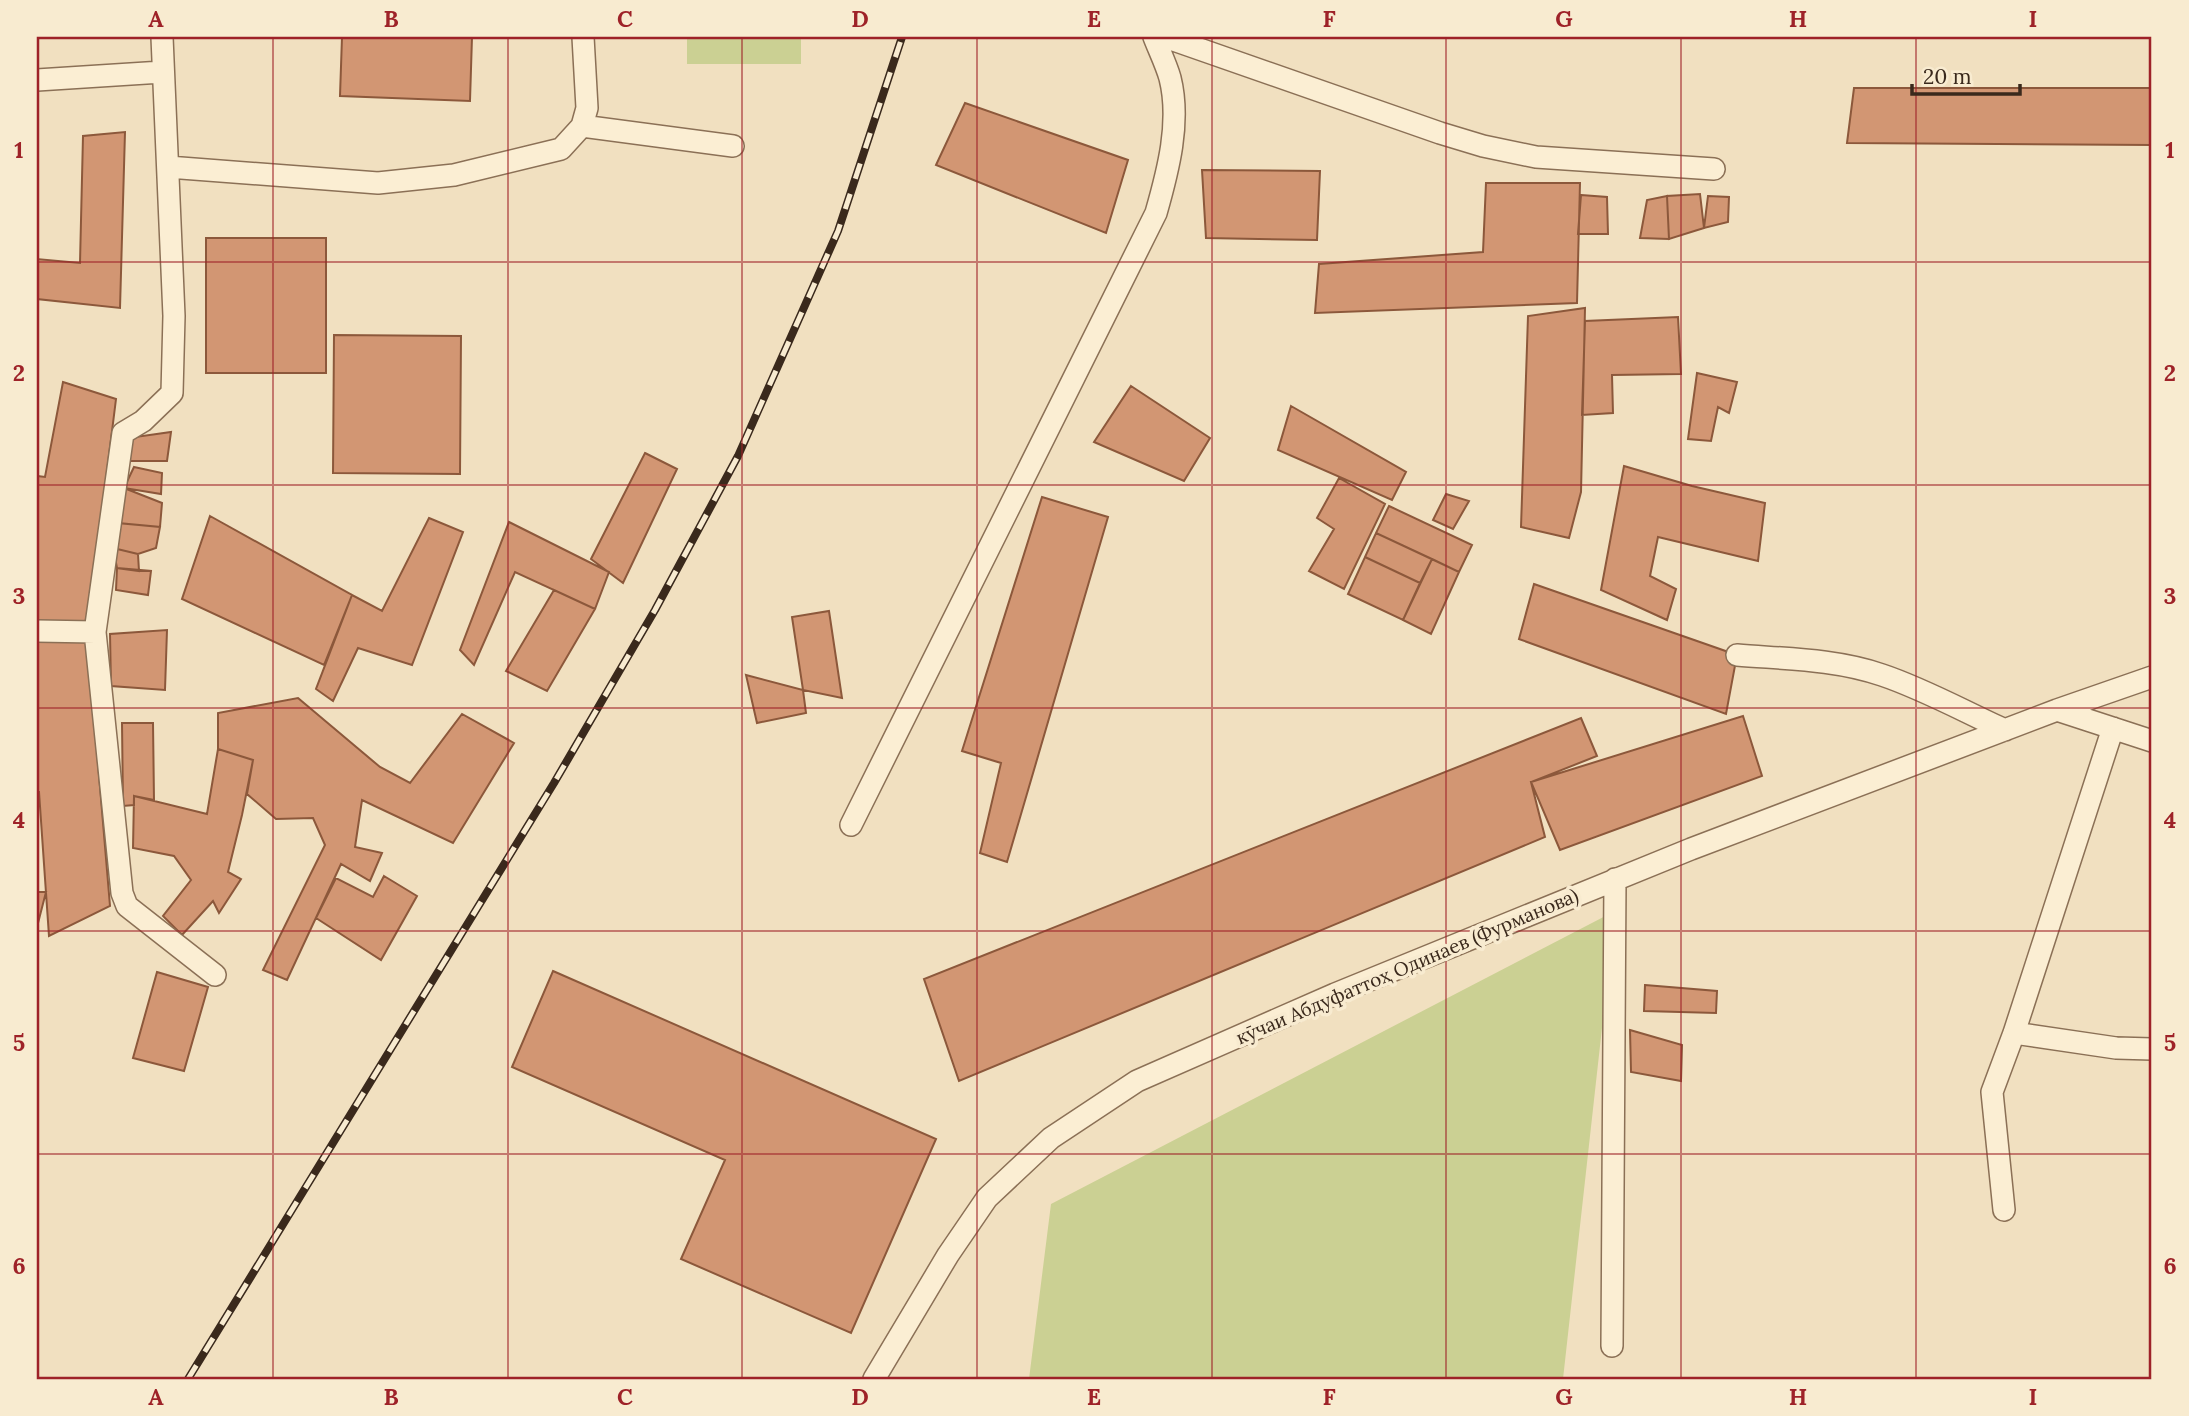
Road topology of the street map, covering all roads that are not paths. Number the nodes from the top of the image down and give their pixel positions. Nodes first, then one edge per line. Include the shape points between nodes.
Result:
1 (162, 37) edge
2 (583, 37) edge
3 (1154, 37) edge
4 (1165, 37) edge
5 (162, 72) junction
6 (37, 80) edge
7 (582, 126) junction
8 (733, 146) dead end
9 (169, 167) junction
10 (1714, 169) dead end
11 (37, 631) edge
12 (95, 632) junction
13 (1737, 655) dead end
14 (2152, 677) edge
15 (2057, 710) junction
16 (2113, 728) junction
17 (2005, 730) junction
18 (2152, 741) edge
19 (851, 825) dead end
20 (1615, 879) junction
21 (215, 975) dead end
22 (2014, 1033) junction
23 (2152, 1049) edge
24 (2004, 1210) dead end
25 (1612, 1346) dead end
26 (874, 1379) edge

1 - 5 lane
2 - 7 lane via 587,108
3 - 19 lane via 1170,79 1174,117 1170,163 1156,213
4 - 10 lane via 1483,146 1536,157
5 - 6 lane
5 - 9 lane
7 - 8 lane
7 - 9 lane via 561,149 454,175 403,181
9 - 12 lane via 172,393 123,433
11 - 12 lane
12 - 21 lane via 122,893 127,906
13 - 17 lane via 1817,662 1883,675
14 - 15 lane, кӯчаи Абдуфаттоҳ Одинаев (Фурманова)
15 - 16 lane
15 - 17 lane, кӯчаи Абдуфаттоҳ Одинаев (Фурманова)
16 - 18 lane
16 - 22 lane
17 - 20 lane, кӯчаи Абдуфаттоҳ Одинаев (Фурманова)
20 - 25 lane
20 - 26 lane, кӯчаи Абдуфаттоҳ Одинаев (Фурманова) via 1137,1081 1051,1138 987,1198
22 - 23 lane
22 - 24 lane via 1992,1092

